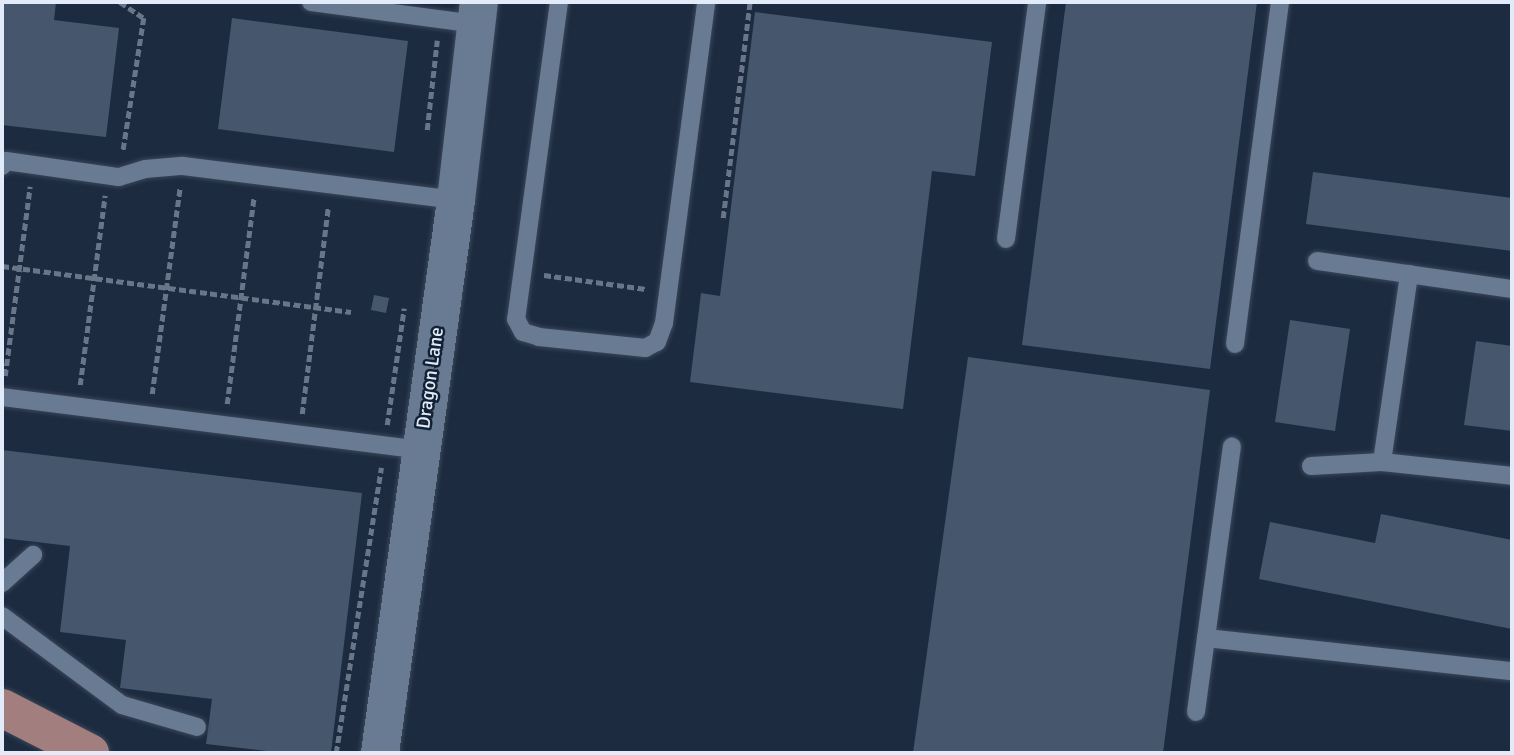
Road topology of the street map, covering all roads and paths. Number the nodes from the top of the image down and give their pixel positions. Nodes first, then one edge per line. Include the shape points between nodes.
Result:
1 (120, 2) edge
2 (311, 2) edge
3 (559, 2) edge
4 (706, 2) edge
5 (750, 2) edge
6 (1037, 2) edge
7 (1279, 2) edge
8 (478, 13) edge
9 (439, 18) junction
10 (426, 141) dead end
11 (33, 165) junction
12 (2, 166) edge
13 (183, 166) junction
14 (113, 176) junction
15 (257, 176) junction
16 (331, 184) junction
17 (456, 200) junction
18 (723, 218) dead end
19 (1006, 239) dead end
20 (1317, 261) dead end
21 (2, 266) edge
22 (19, 268) junction
23 (522, 272) junction
24 (1409, 274) junction
25 (94, 278) junction
26 (166, 288) junction
27 (1512, 289) edge
28 (668, 292) junction
29 (241, 298) junction
30 (405, 301) dead end
31 (315, 308) junction
32 (351, 312) dead end
33 (1235, 344) dead end
34 (2, 398) edge
35 (77, 407) junction
36 (149, 416) junction
37 (225, 426) junction
38 (299, 436) junction
39 (384, 446) junction
40 (1232, 446) dead end
41 (422, 450) junction
42 (1382, 462) junction
43 (1311, 466) dead end
44 (1512, 476) edge
45 (33, 555) dead end
46 (2, 583) edge
47 (2, 616) edge
48 (1206, 638) junction
49 (1512, 671) edge
50 (2, 708) edge
51 (1196, 712) dead end
52 (197, 727) dead end
53 (90, 753) edge
54 (336, 753) edge
55 (380, 753) edge

1 - 14 path via 144,18
2 - 9 lane
3 - 23 lane
4 - 28 lane
5 - 18 path
6 - 19 lane
7 - 33 lane
8 - 9 lane
8 - 17 street, Dragon Lane
9 - 10 path
11 - 12 lane via 6,161
11 - 14 lane
11 - 22 path
13 - 14 lane
13 - 15 lane
13 - 26 path
14 - 25 path
15 - 16 lane
15 - 29 path
16 - 17 lane
16 - 31 path
17 - 41 street, Dragon Lane
20 - 24 lane
21 - 22 path
22 - 25 path
22 - 34 path
23 - 28 path
23 - 28 lane via 516,319 523,332 539,337 645,348 657,342
24 - 27 lane
24 - 42 lane
25 - 26 path
25 - 35 path
26 - 29 path
26 - 36 path
29 - 31 path
29 - 37 path
30 - 39 path
31 - 32 path
31 - 38 path
34 - 35 lane
35 - 36 lane
36 - 37 lane
37 - 38 lane
38 - 39 lane
39 - 41 lane
39 - 54 path
40 - 48 lane
41 - 55 street, Dragon Lane
42 - 43 lane
42 - 44 lane
45 - 46 lane
47 - 52 lane via 121,705
48 - 49 lane
48 - 51 lane
50 - 53 main road

